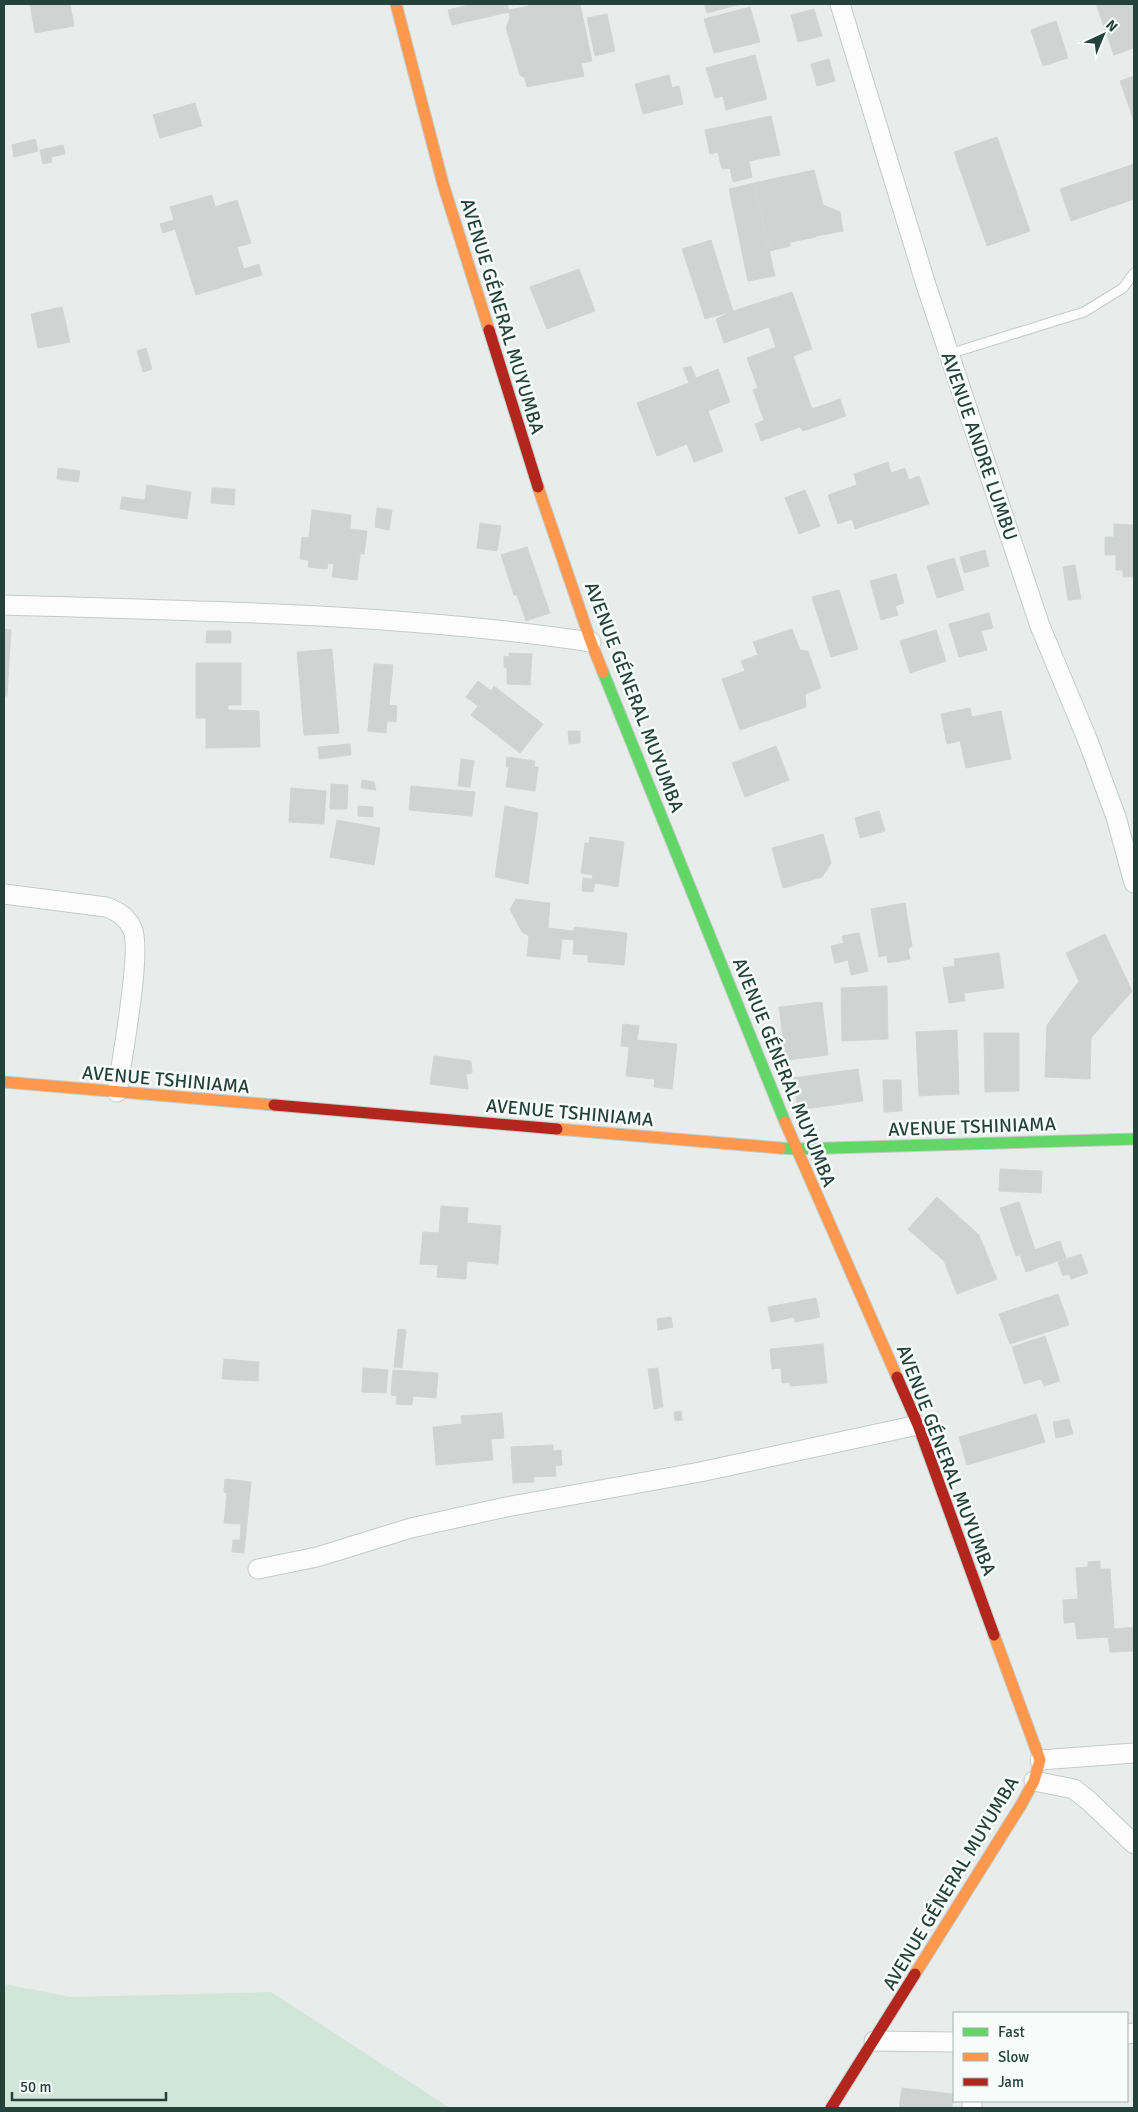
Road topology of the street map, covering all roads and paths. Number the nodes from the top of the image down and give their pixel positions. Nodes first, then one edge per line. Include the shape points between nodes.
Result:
1 (396, 4) edge
2 (840, 4) edge
3 (1134, 273) edge
4 (949, 354) junction
5 (4, 605) edge
6 (591, 642) junction
7 (1134, 883) edge
8 (4, 894) edge
9 (4, 1082) edge
10 (117, 1092) junction
11 (1134, 1139) edge
12 (796, 1149) junction
13 (918, 1425) junction
14 (258, 1569) dead end
15 (1134, 1753) edge
16 (1040, 1760) junction
17 (1034, 1780) junction
18 (1134, 1844) edge
19 (874, 2041) junction
20 (953, 2042) edge
21 (831, 2108) edge

1 - 6 street, AVENUE GÉNERAL MUYUMBA via 443,184 536,480
2 - 4 street, AVENUE ANDRE LUMBU
3 - 4 lane via 1123,288 1084,312
4 - 7 street, AVENUE ANDRE LUMBU via 1040,626 1116,817
5 - 6 street via 343,616 514,631
6 - 12 street, AVENUE GÉNERAL MUYUMBA
8 - 10 street via 106,907 120,912 133,928 136,954
9 - 10 street, AVENUE TSHINIAMA
10 - 12 street, AVENUE TSHINIAMA
11 - 12 street, AVENUE TSHINIAMA
12 - 13 street, AVENUE GÉNERAL MUYUMBA
13 - 14 street via 700,1472 506,1507 411,1528 317,1557
13 - 16 street, AVENUE GÉNERAL MUYUMBA
15 - 16 street
16 - 17 street, AVENUE GÉNERAL MUYUMBA
17 - 18 street via 1074,1789
17 - 19 street, AVENUE GÉNERAL MUYUMBA
19 - 20 street
19 - 21 street, AVENUE GÉNERAL MUYUMBA

